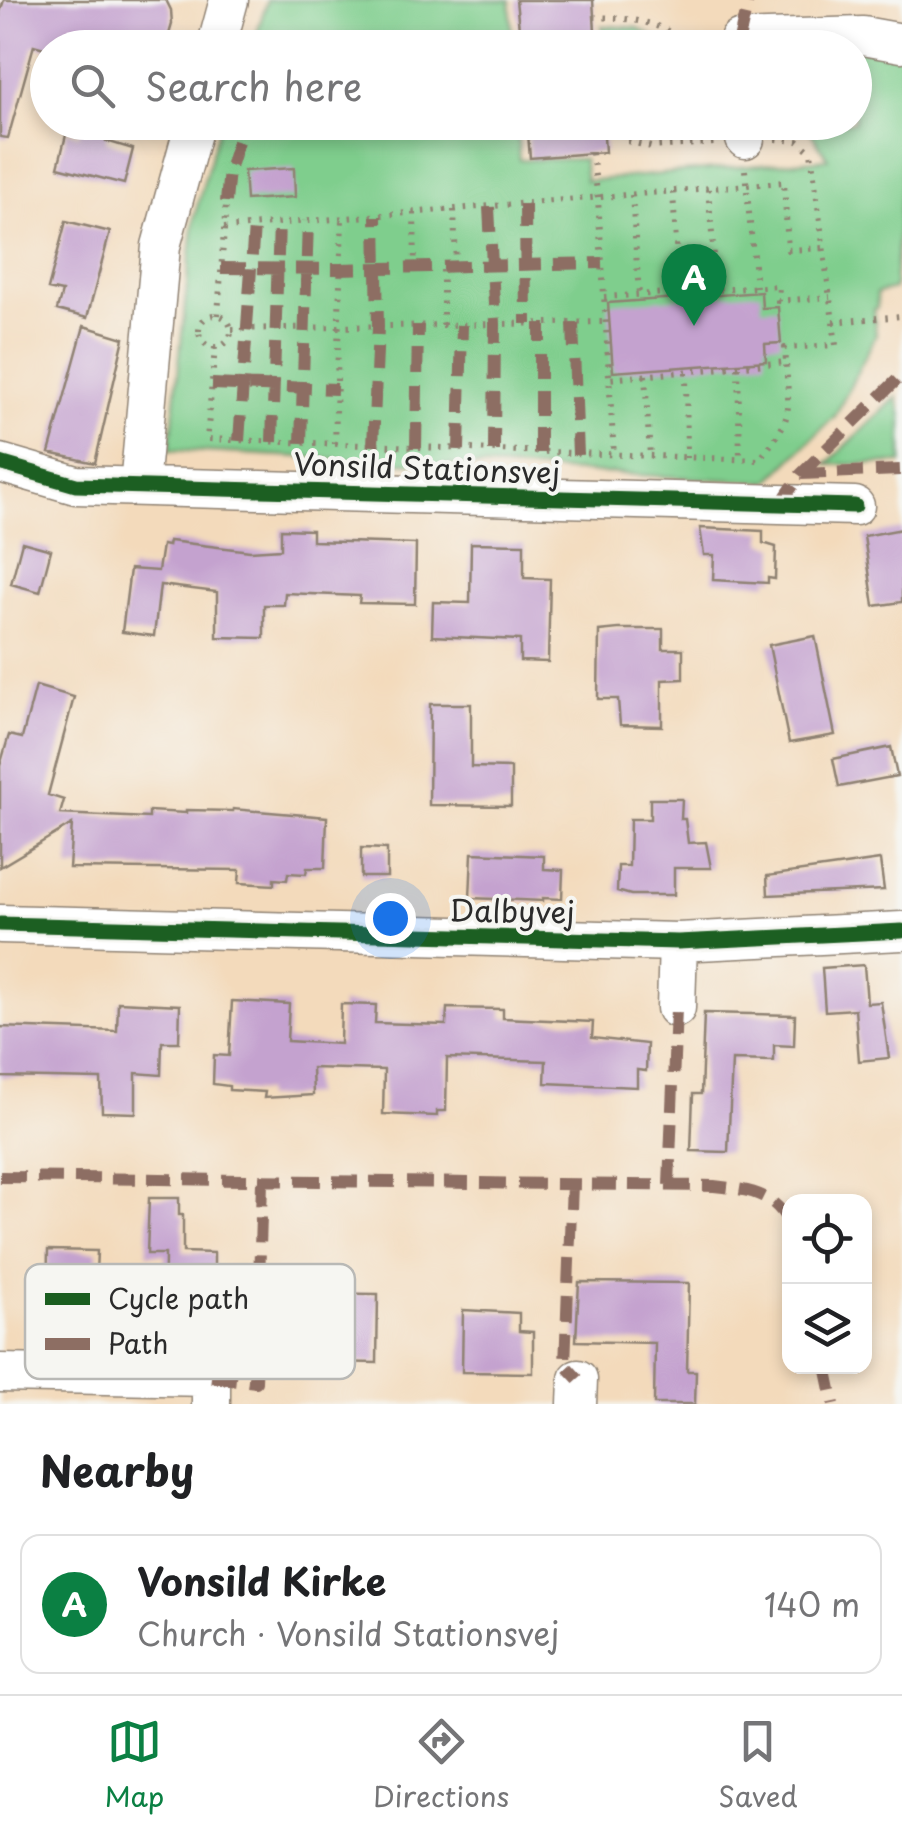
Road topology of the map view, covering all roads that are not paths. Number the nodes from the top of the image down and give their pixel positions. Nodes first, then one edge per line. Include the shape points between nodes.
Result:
1 (229, 0) edge
2 (221, 30) edge
3 (872, 38) edge
4 (902, 43) edge
5 (190, 140) edge
6 (0, 464) edge
7 (139, 486) junction
8 (855, 506) dead end
9 (0, 924) edge
10 (902, 931) edge
11 (678, 942) junction
12 (676, 1008) dead end
13 (0, 1373) edge
14 (25, 1374) edge

1 - 2 street
3 - 4 street
5 - 7 street via 161,246
6 - 7 street, Vonsild Stationsvej via 76,484
7 - 8 street, Vonsild Stationsvej
9 - 11 street, Dalbyvej
10 - 11 street, Dalbyvej
11 - 12 street
13 - 14 street

